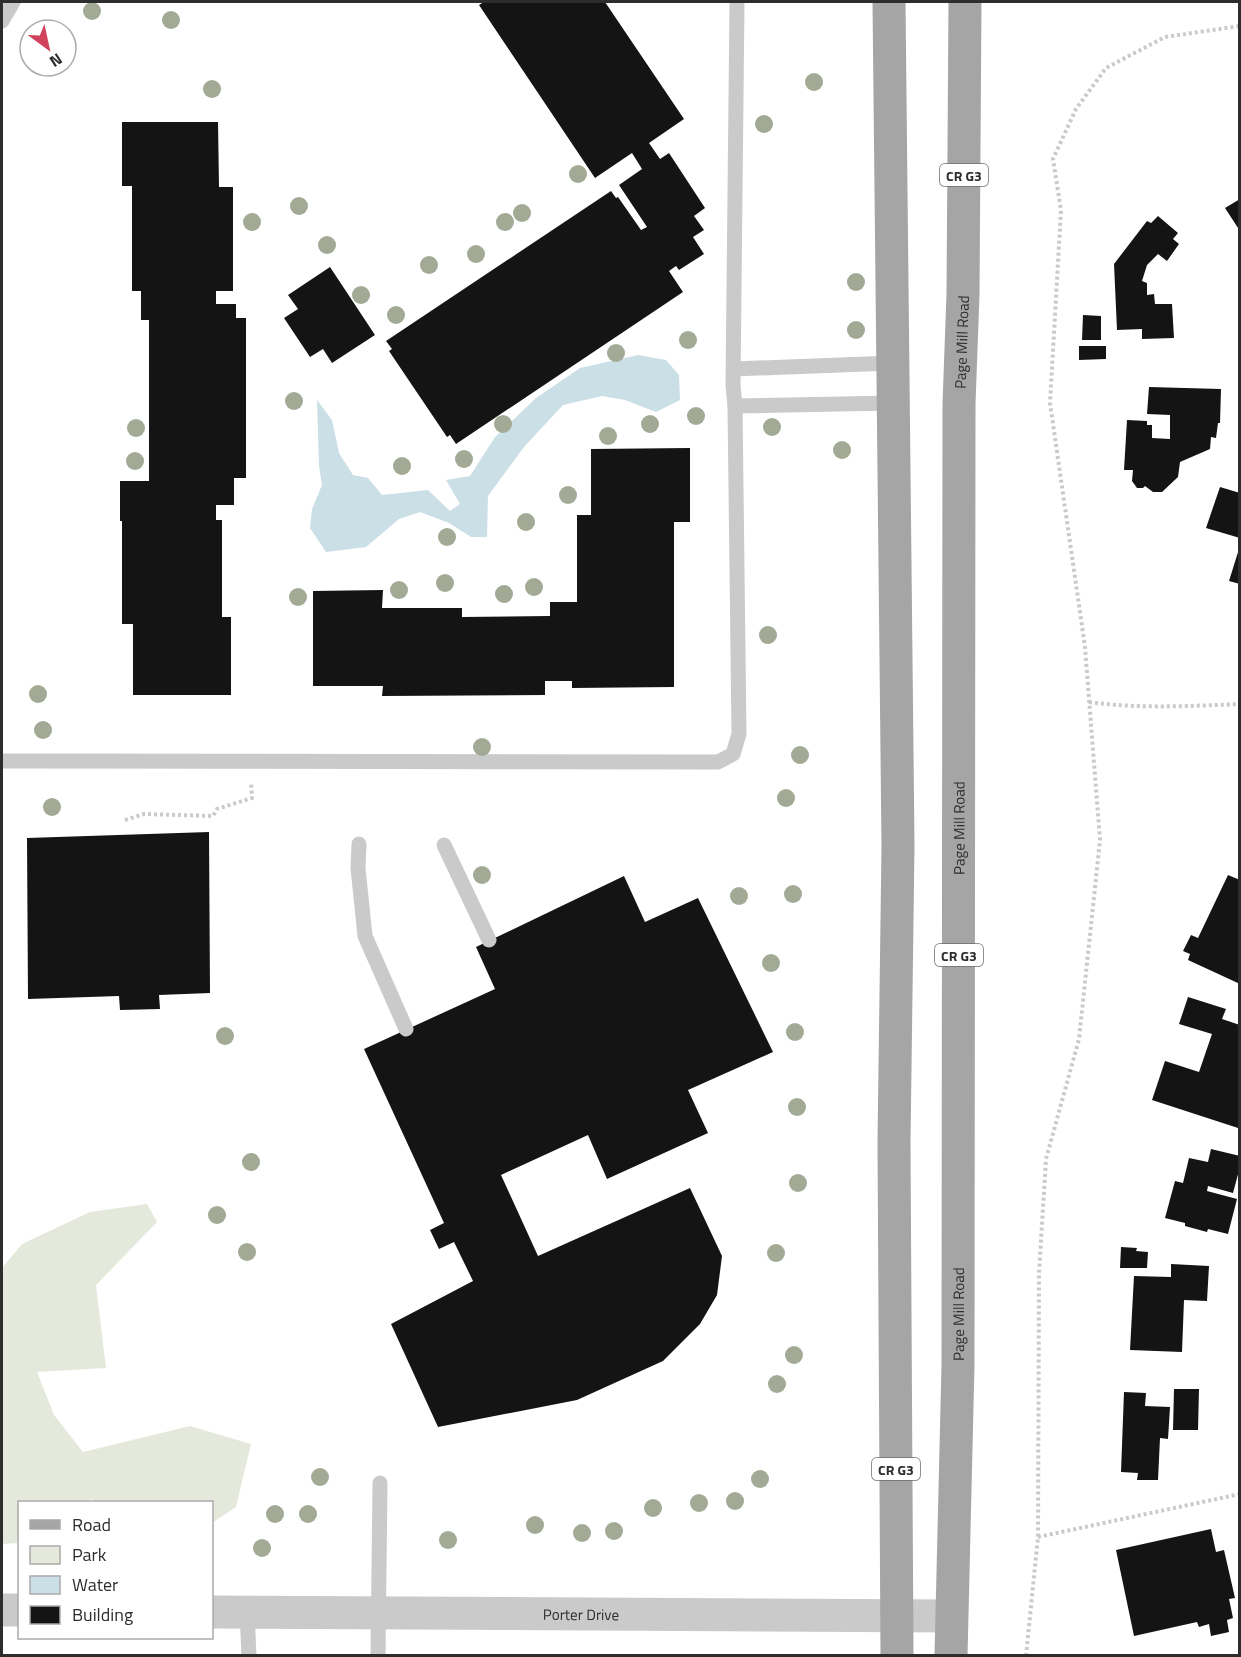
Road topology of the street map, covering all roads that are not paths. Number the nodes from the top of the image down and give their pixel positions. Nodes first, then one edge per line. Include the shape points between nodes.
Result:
1 (13, 2) edge
2 (737, 2) edge
3 (889, 2) edge
4 (965, 2) edge
5 (2, 21) edge
6 (892, 363) junction
7 (734, 369) junction
8 (892, 403) junction
9 (735, 406) junction
10 (2, 761) edge
11 (359, 844) dead end
12 (444, 845) dead end
13 (489, 940) dead end
14 (406, 1029) dead end
15 (380, 1483) dead end
16 (2, 1610) edge
17 (18, 1610) edge
18 (213, 1612) edge
19 (247, 1612) junction
20 (379, 1614) junction
21 (897, 1616) junction
22 (950, 1616) junction
23 (249, 1656) edge
24 (378, 1656) edge
25 (897, 1656) edge
26 (951, 1656) edge

1 - 5 lane
2 - 7 lane
3 - 6 main road, CR G3
4 - 22 main road, Page Mill Road / CR G3 via 959,404 958,1353
6 - 7 lane
6 - 8 main road, CR G3
7 - 9 lane
8 - 9 lane
8 - 21 main road, CR G3 via 898,846 894,1142
9 - 10 lane via 739,734 734,754 718,762
11 - 14 lane via 365,936
12 - 13 lane
15 - 20 lane
16 - 17 street
18 - 19 street, Porter Drive
19 - 20 street, Porter Drive
19 - 23 lane
20 - 21 street, Porter Drive
20 - 24 lane
21 - 22 street, Porter Drive
21 - 25 main road, CR G3
22 - 26 main road, Page Mill Road / CR G3

